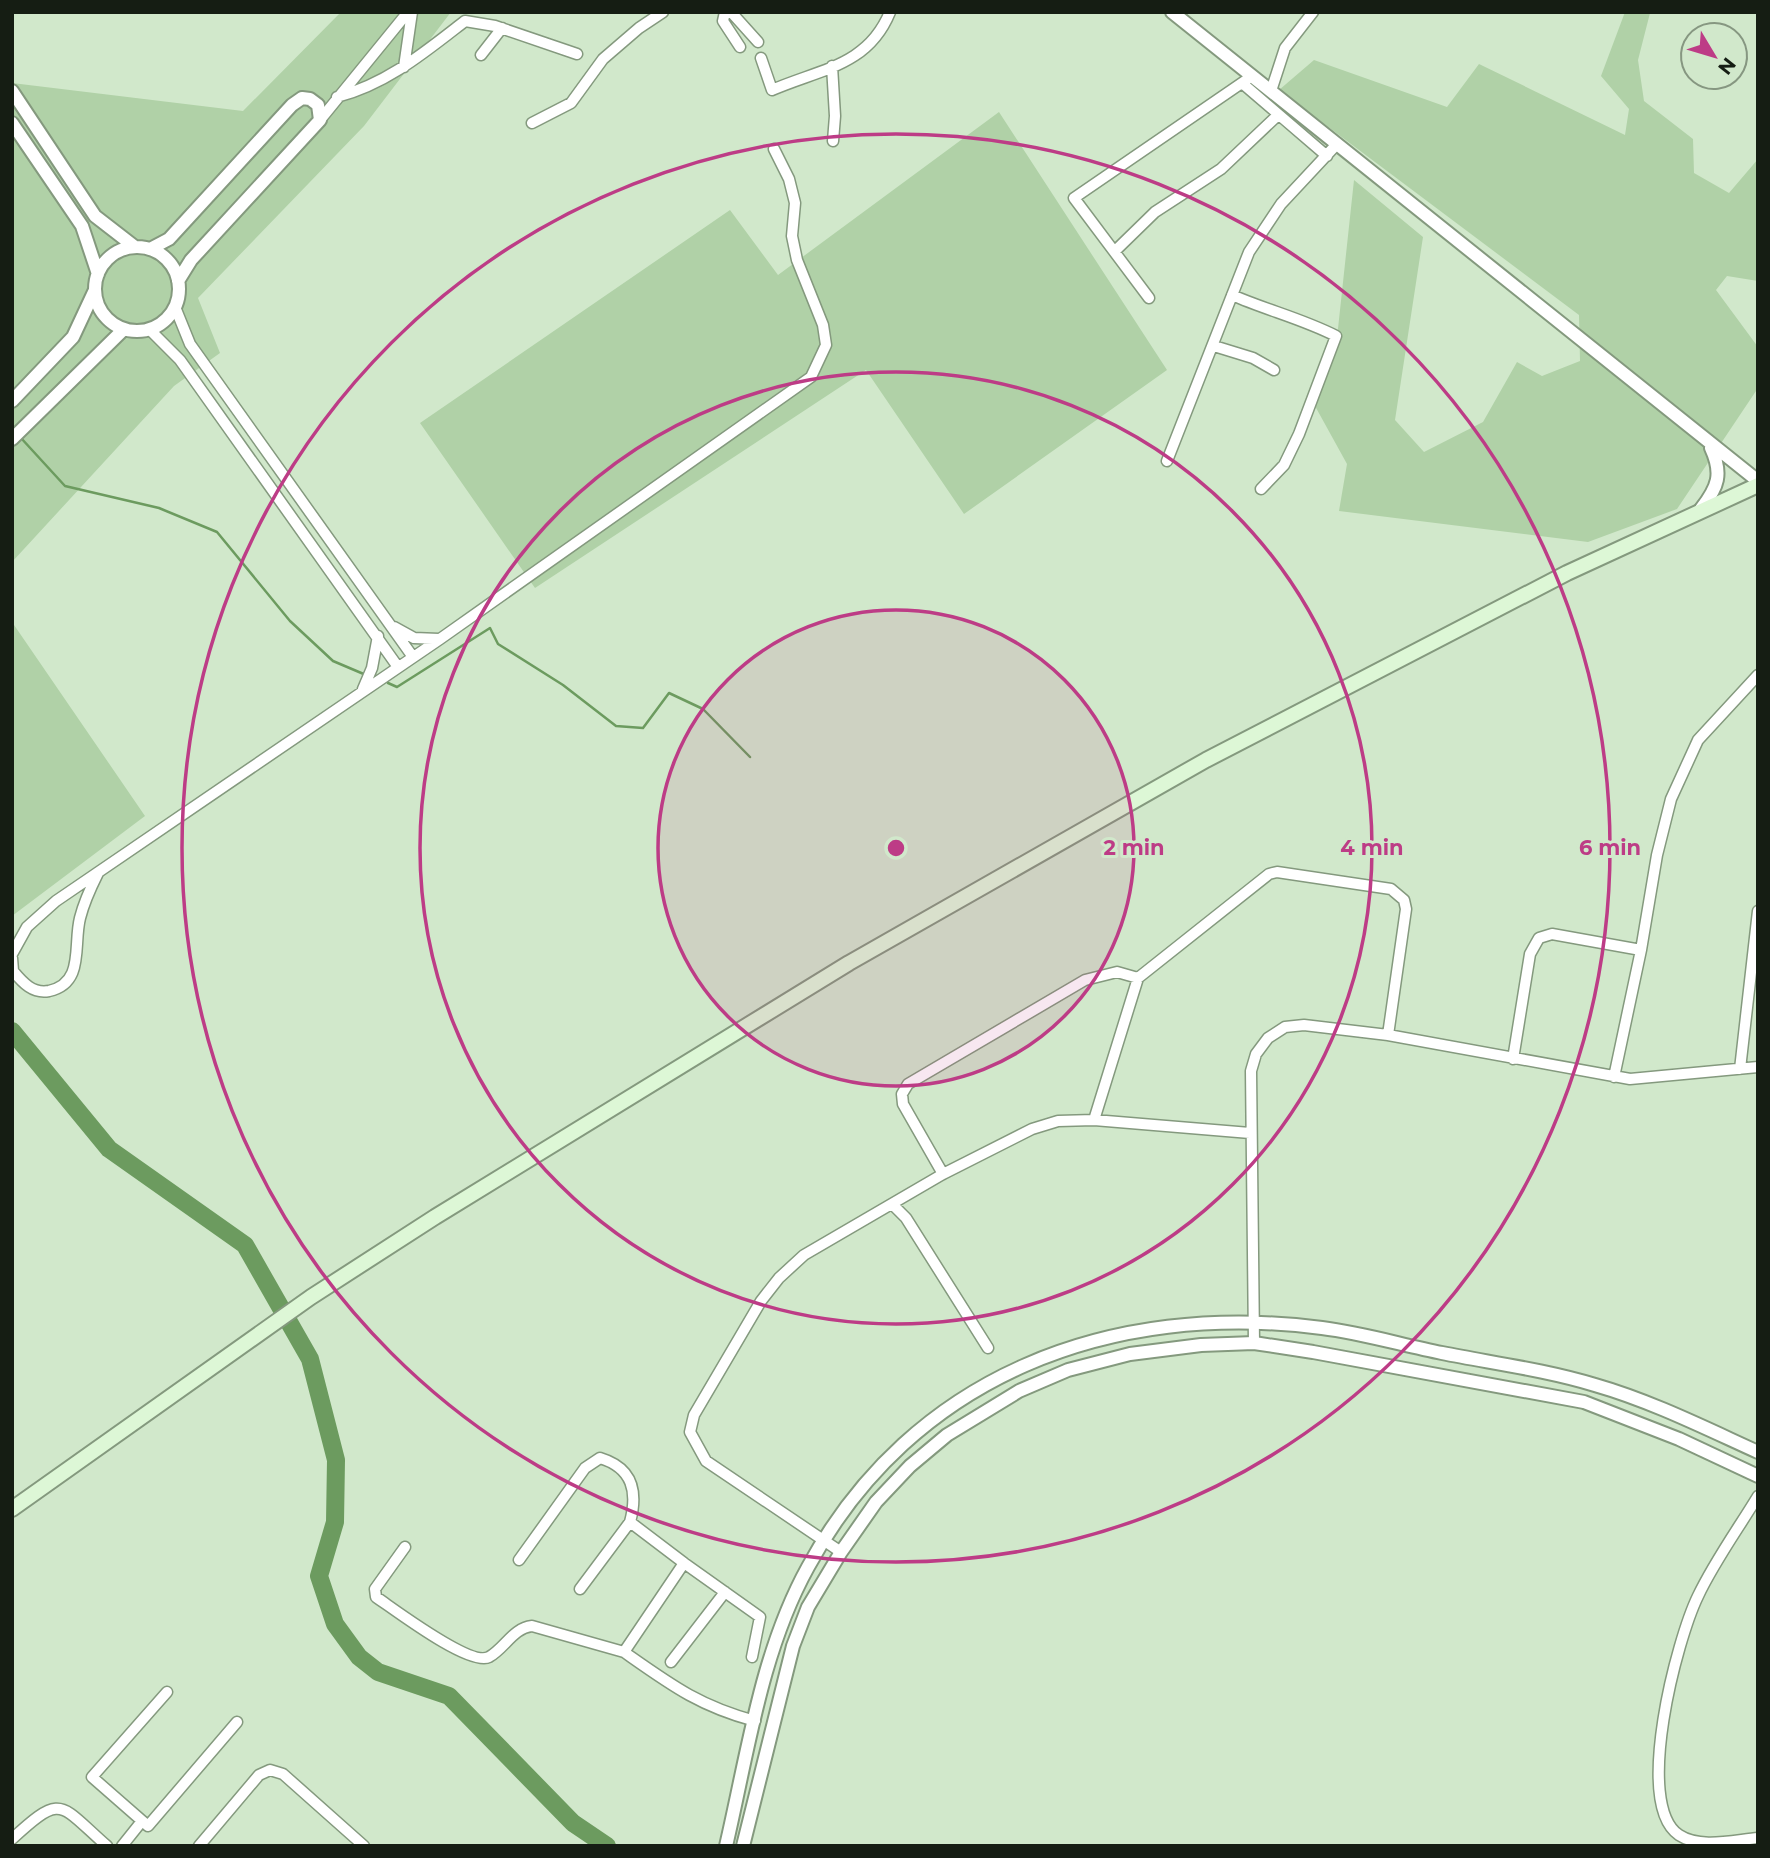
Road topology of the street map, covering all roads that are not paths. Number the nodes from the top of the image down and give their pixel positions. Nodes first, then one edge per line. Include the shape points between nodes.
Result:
1 (410, 12) edge
2 (488, 12) edge
3 (663, 12) edge
4 (725, 12) edge
5 (731, 12) edge
6 (890, 12) edge
7 (1172, 12) edge
8 (1313, 12) edge
9 (478, 21) junction
10 (502, 28) junction
11 (758, 42) dead end
12 (740, 47) dead end
13 (577, 54) dead end
14 (481, 55) dead end
15 (761, 58) dead end
16 (832, 66) junction
17 (404, 67) junction
18 (1247, 79) junction
19 (12, 91) edge
20 (1275, 93) junction
21 (337, 97) junction
22 (1269, 106) junction
23 (1278, 115) junction
24 (320, 120) junction
25 (12, 123) edge
26 (533, 123) dead end
27 (833, 141) dead end
28 (1338, 144) junction
29 (774, 149) dead end
30 (1327, 156) junction
31 (135, 247) junction
32 (150, 249) junction
33 (1116, 250) junction
34 (97, 274) junction
35 (178, 281) junction
36 (95, 291) junction
37 (1232, 295) junction
38 (1149, 298) dead end
39 (175, 307) junction
40 (123, 330) junction
41 (150, 330) junction
42 (1214, 346) junction
43 (1274, 370) dead end
44 (14, 399) edge
45 (12, 439) edge
46 (1710, 445) junction
47 (1167, 461) dead end
48 (1758, 483) edge
49 (1261, 489) dead end
50 (1701, 509) junction
51 (391, 626) junction
52 (378, 636) junction
53 (440, 639) junction
54 (413, 657) junction
55 (398, 667) junction
56 (1758, 675) edge
57 (361, 692) junction
58 (98, 872) junction
59 (1758, 911) edge
60 (1641, 950) junction
61 (12, 956) edge
62 (1138, 978) junction
63 (1388, 1035) junction
64 (1513, 1059) junction
65 (1758, 1067) edge
66 (1740, 1069) junction
67 (1614, 1077) junction
68 (1094, 1120) junction
69 (1250, 1133) junction
70 (943, 1174) junction
71 (894, 1206) junction
72 (1254, 1323) junction
73 (1254, 1343) junction
74 (988, 1348) dead end
75 (1758, 1452) edge
76 (1758, 1476) edge
77 (1758, 1496) edge
78 (12, 1509) edge
79 (630, 1522) junction
80 (824, 1540) junction
81 (405, 1547) dead end
82 (841, 1552) junction
83 (519, 1560) dead end
84 (684, 1563) junction
85 (580, 1589) dead end
86 (725, 1592) junction
87 (624, 1652) junction
88 (752, 1657) dead end
89 (671, 1662) dead end
90 (167, 1692) dead end
91 (755, 1721) junction
92 (237, 1722) dead end
93 (142, 1821) junction
94 (1758, 1838) edge
95 (12, 1839) edge
96 (107, 1846) edge
97 (122, 1846) edge
98 (199, 1846) edge
99 (364, 1846) edge
100 (726, 1846) edge
101 (743, 1846) edge

1 - 17 street
1 - 21 street
2 - 9 street
3 - 26 street via 603,59 572,103
4 - 12 street via 723,21
5 - 11 street
6 - 16 street via 872,45 848,62
7 - 18 street
8 - 20 street via 1285,48
9 - 10 street
9 - 17 street via 465,21
10 - 13 street
10 - 14 street
15 - 16 street via 772,90
16 - 27 street
17 - 21 street via 359,92
18 - 20 street
18 - 22 street
18 - 33 street via 1074,198
19 - 31 street via 95,216
20 - 22 street
20 - 28 street
21 - 24 street
22 - 23 street
23 - 30 street
23 - 33 street via 1221,169 1155,212
24 - 32 street via 318,106 302,98 169,239
24 - 35 street via 191,260
25 - 34 street via 82,226
28 - 30 street
28 - 46 street
29 - 53 street via 789,179 794,203 792,236 797,260 823,325 826,345 811,377
30 - 37 street via 1281,204 1248,253
31 - 32 street
31 - 34 street via 116,252
32 - 35 street via 169,261
33 - 38 street
34 - 36 street
35 - 39 street
36 - 40 street via 103,315
36 - 44 street via 73,337
37 - 42 street
37 - 49 street via 1336,336 1284,465
39 - 41 street
39 - 51 street via 190,344
40 - 41 street
40 - 45 street
41 - 52 street via 180,360
42 - 43 street
42 - 47 street
46 - 48 street
46 - 50 street via 1720,478
48 - 50 main road
50 - 78 main road via 1555,579 1194,766 849,963 311,1297
51 - 53 street via 414,638
51 - 54 street
52 - 55 street
52 - 57 street via 373,668
53 - 54 street
54 - 55 street
55 - 57 street
56 - 60 street via 1704,732 1683,768 1662,831
57 - 58 street
58 - 61 street via 27,927
58 - 61 street via 79,919 75,970 66,983 44,992 34,990 13,971
59 - 66 street
60 - 64 street via 1552,934 1539,938 1530,954
60 - 67 street
62 - 63 street via 1269,874 1391,889 1404,900 1406,909
62 - 68 street
62 - 70 street via 1117,972 1085,980 908,1084 903,1104
63 - 64 street
63 - 69 street via 1304,1025 1285,1027 1268,1038 1251,1071
64 - 67 street
65 - 66 street
66 - 67 street
68 - 69 street
68 - 70 street via 1058,1121 1032,1129
69 - 72 street
70 - 71 street
71 - 74 street
71 - 80 street via 804,1255 779,1278 694,1415 690,1432 706,1461
72 - 73 street
72 - 75 street via 1323,1328 1594,1384
72 - 80 street via 1128,1331 1063,1348 1009,1371 960,1401 896,1451
73 - 76 street via 1584,1402
73 - 82 street via 1130,1354 1068,1370 1019,1391 972,1417 910,1466 876,1502
77 - 94 street via 1698,1595 1684,1629 1660,1752 1661,1806 1678,1835 1709,1842
79 - 83 street via 634,1484 624,1471 600,1458 585,1468
79 - 84 street
79 - 85 street
80 - 82 street
80 - 91 street via 776,1637
81 - 87 street via 375,1589 376,1597 427,1633 478,1658 490,1657 519,1630 533,1626
82 - 101 street via 808,1607 793,1646
84 - 86 street
84 - 87 street
86 - 88 street via 760,1617
86 - 89 street
87 - 91 street via 690,1698
90 - 93 street via 92,1777
91 - 100 street
92 - 93 street via 148,1826
93 - 97 street
95 - 96 street via 44,1810 55,1807 70,1813
98 - 99 street via 259,1775 271,1770 283,1774

